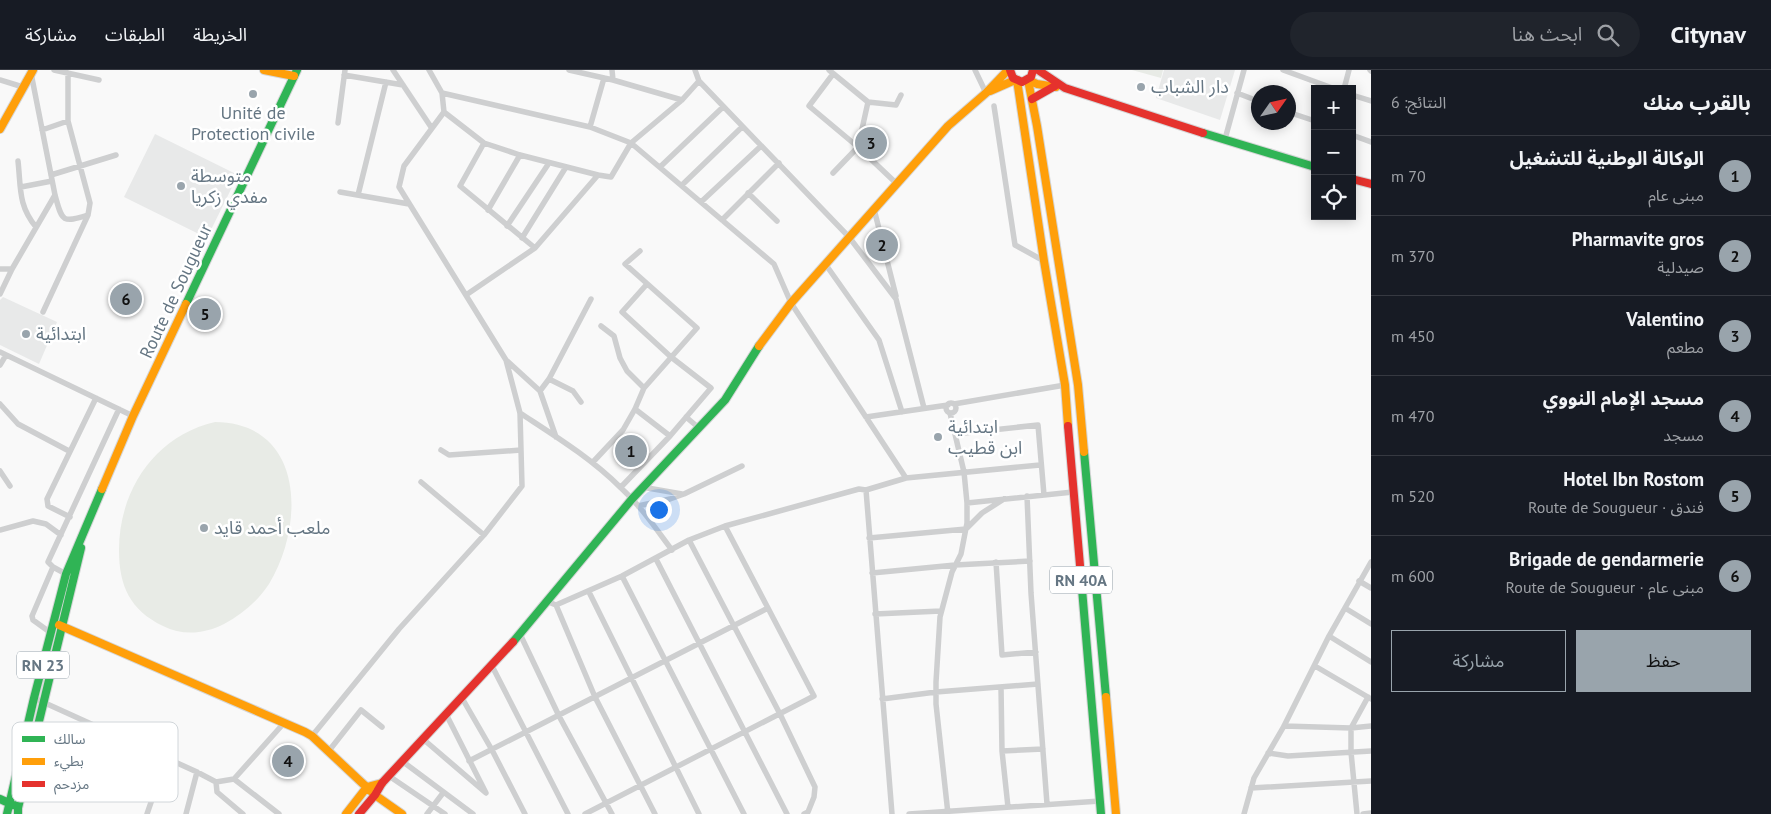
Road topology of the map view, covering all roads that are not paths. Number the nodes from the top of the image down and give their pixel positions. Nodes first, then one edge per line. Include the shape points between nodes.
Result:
1 (54, 70) edge
2 (264, 70) edge
3 (393, 70) edge
4 (429, 70) edge
5 (570, 70) edge
6 (612, 70) edge
7 (695, 70) edge
8 (976, 70) edge
9 (1009, 70) edge
10 (1034, 70) edge
11 (1038, 70) edge
12 (1244, 70) edge
13 (1283, 70) edge
14 (1349, 70) edge
15 (32, 72) edge
16 (345, 72) edge
17 (831, 72) edge
18 (68, 73) junction
19 (296, 73) edge
20 (604, 78) junction
21 (0, 80) edge
22 (98, 80) dead end
23 (613, 80) junction
24 (1016, 80) junction
25 (1028, 80) junction
26 (699, 81) junction
27 (386, 82) junction
28 (403, 85) junction
29 (1324, 85) edge
30 (1345, 85) edge
31 (1055, 86) junction
32 (23, 87) junction
33 (1065, 88) junction
34 (442, 93) junction
35 (986, 93) junction
36 (1237, 93) junction
37 (901, 95) dead end
38 (1356, 96) edge
39 (1251, 98) edge
40 (1032, 99) junction
41 (682, 100) junction
42 (868, 102) junction
43 (1371, 102) edge
44 (994, 106) dead end
45 (723, 108) junction
46 (444, 112) junction
47 (1296, 115) edge
48 (1311, 120) edge
49 (68, 121) junction
50 (338, 123) dead end
51 (431, 127) junction
52 (590, 127) junction
53 (742, 127) junction
54 (0, 129) edge
55 (42, 130) junction
56 (1356, 136) edge
57 (1224, 139) junction
58 (1371, 142) edge
59 (484, 143) junction
60 (632, 143) junction
61 (761, 146) junction
62 (858, 147) junction
63 (116, 155) dead end
64 (520, 155) junction
65 (18, 161) dead end
66 (549, 163) junction
67 (779, 163) junction
68 (80, 166) junction
69 (1311, 166) edge
70 (566, 167) junction
71 (660, 167) junction
72 (833, 174) dead end
73 (598, 175) junction
74 (51, 178) junction
75 (1356, 179) edge
76 (896, 183) junction
77 (1371, 184) edge
78 (682, 185) junction
79 (20, 187) junction
80 (340, 192) dead end
81 (748, 193) junction
82 (55, 195) junction
83 (358, 195) junction
84 (701, 202) junction
85 (409, 204) junction
86 (874, 209) junction
87 (488, 210) junction
88 (88, 215) junction
89 (722, 220) junction
90 (777, 221) dead end
91 (507, 226) junction
92 (36, 227) junction
93 (849, 237) junction
94 (522, 238) junction
95 (535, 248) junction
96 (640, 251) dead end
97 (1044, 261) junction
98 (826, 265) junction
99 (0, 269) edge
100 (12, 269) junction
101 (647, 284) junction
102 (0, 294) edge
103 (466, 295) junction
104 (896, 298) junction
105 (591, 299) dead end
106 (791, 303) junction
107 (43, 312) dead end
108 (601, 326) dead end
109 (3, 353) edge
110 (671, 356) junction
111 (506, 360) junction
112 (0, 365) edge
113 (549, 379) junction
114 (1065, 386) junction
115 (644, 388) junction
116 (540, 391) junction
117 (96, 398) junction
118 (581, 402) dead end
119 (0, 404) edge
120 (951, 404) junction
121 (924, 408) junction
122 (120, 409) junction
123 (635, 409) junction
124 (902, 412) junction
125 (520, 413) junction
126 (134, 416) junction
127 (686, 417) junction
128 (866, 417) junction
129 (698, 428) junction
130 (954, 434) junction
131 (670, 436) junction
132 (556, 437) junction
133 (441, 450) dead end
134 (521, 450) junction
135 (69, 451) junction
136 (592, 462) junction
137 (1040, 465) junction
138 (742, 466) dead end
139 (0, 472) edge
140 (964, 472) junction
141 (906, 478) junction
142 (421, 482) dead end
143 (10, 486) dead end
144 (621, 487) junction
145 (642, 487) junction
146 (866, 490) junction
147 (1073, 492) junction
148 (684, 494) junction
149 (1044, 495) junction
150 (1027, 496) junction
151 (632, 498) junction
152 (1004, 499) junction
153 (967, 503) junction
154 (638, 506) junction
155 (70, 517) junction
156 (86, 526) junction
157 (725, 526) junction
158 (966, 529) junction
159 (0, 530) edge
160 (62, 535) junction
161 (484, 535) junction
162 (869, 538) junction
163 (689, 540) junction
164 (672, 550) junction
165 (656, 558) junction
166 (1030, 561) junction
167 (996, 562) junction
168 (1371, 562) edge
169 (955, 565) junction
170 (53, 567) junction
171 (872, 573) junction
172 (66, 574) junction
173 (622, 576) junction
174 (1359, 581) junction
175 (1371, 588) edge
176 (589, 592) junction
177 (546, 601) junction
178 (556, 605) junction
179 (768, 608) junction
180 (1345, 608) junction
181 (941, 611) junction
182 (875, 614) junction
183 (54, 623) junction
184 (1371, 624) edge
185 (733, 625) junction
186 (64, 626) junction
187 (51, 633) junction
188 (520, 634) junction
189 (1329, 636) junction
190 (699, 643) junction
191 (1036, 652) junction
192 (666, 660) junction
193 (1371, 662) edge
194 (492, 666) junction
195 (1315, 666) junction
196 (632, 678) junction
197 (1038, 684) junction
198 (1001, 687) junction
199 (936, 692) junction
200 (595, 697) junction
201 (34, 698) junction
202 (462, 698) junction
203 (1369, 698) edge
204 (882, 699) junction
205 (43, 702) junction
206 (446, 714) junction
207 (780, 714) junction
208 (559, 716) junction
209 (30, 722) edge
210 (37, 722) edge
211 (86, 722) edge
212 (284, 723) junction
213 (1284, 726) junction
214 (1371, 726) edge
215 (382, 727) dead end
216 (1351, 728) junction
217 (527, 732) junction
218 (745, 732) junction
219 (312, 736) junction
220 (423, 739) junction
221 (712, 749) junction
222 (1043, 749) junction
223 (492, 750) junction
224 (1002, 750) junction
225 (1371, 751) edge
226 (328, 752) junction
227 (1351, 752) junction
228 (1268, 753) junction
229 (402, 761) junction
230 (469, 761) junction
231 (178, 764) edge
232 (676, 767) junction
233 (197, 772) junction
234 (389, 776) junction
235 (234, 779) junction
236 (1371, 781) edge
237 (216, 782) junction
238 (1354, 782) junction
239 (382, 783) junction
240 (641, 785) junction
241 (367, 787) junction
242 (1251, 788) junction
243 (443, 792) junction
244 (375, 795) junction
245 (0, 799) edge
246 (1100, 801) junction
247 (151, 802) edge
248 (606, 803) junction
249 (1047, 804) junction
250 (433, 806) junction
251 (1008, 807) junction
252 (0, 810) edge
253 (13, 810) edge
254 (464, 812) edge
255 (809, 813) edge
256 (948, 813) edge
257 (1371, 813) edge
258 (147, 814) edge
259 (186, 814) edge
260 (243, 814) edge
261 (279, 814) edge
262 (346, 814) edge
263 (359, 814) edge
264 (402, 814) edge
265 (427, 814) edge
266 (445, 814) edge
267 (473, 814) edge
268 (525, 814) edge
269 (568, 814) edge
270 (585, 814) edge
271 (612, 814) edge
272 (655, 814) edge
273 (699, 814) edge
274 (744, 814) edge
275 (787, 814) edge
276 (892, 814) edge
277 (909, 814) edge
278 (1101, 814) edge
279 (1116, 814) edge
280 (1244, 814) edge
281 (1357, 814) edge
282 (1363, 814) edge

1 - 18 street
2 - 19 main road
3 - 28 street
4 - 34 street
5 - 20 street
6 - 23 street
7 - 26 street
8 - 35 street
9 - 24 main road
9 - 35 main road
10 - 25 main road
11 - 33 main road
12 - 36 street
13 - 29 street
14 - 30 street
15 - 32 main road
15 - 55 street
16 - 27 street
16 - 50 street
17 - 42 street
17 - 62 street via 809,106
18 - 22 street
18 - 49 street
19 - 126 main road, Route de Sougueur / RN 23
20 - 23 street
20 - 52 street
21 - 32 street
23 - 41 street
24 - 25 main road
24 - 35 main road
24 - 97 main road, RN 40A
25 - 31 main road
25 - 40 main road, RN 40A
26 - 41 street
26 - 45 street
27 - 28 street
27 - 83 street
28 - 51 street
31 - 33 main road
31 - 40 main road
32 - 54 main road
33 - 57 main road
34 - 46 street
34 - 52 street
35 - 76 main road via 948,126
36 - 39 street
36 - 57 street
37 - 42 street via 896,105
38 - 43 street
40 - 279 main road, RN 40A via 1078,385
41 - 60 street
42 - 62 street
44 - 97 street via 1016,245
45 - 53 street
45 - 71 street
46 - 51 street
46 - 59 street
47 - 48 street
49 - 55 street
49 - 68 street
51 - 85 street via 404,166 398,187
52 - 60 street
53 - 61 street
53 - 78 street
55 - 74 street
56 - 58 street
57 - 69 main road
59 - 64 street
59 - 87 street via 460,186
60 - 71 street
60 - 73 street via 611,176
61 - 67 street
61 - 84 street
62 - 72 street
62 - 76 street
63 - 68 street
64 - 66 street
64 - 87 street
65 - 79 street
66 - 70 street
66 - 91 street
67 - 81 street
67 - 93 street
68 - 74 street
68 - 88 street via 90,203
70 - 73 street
70 - 94 street
71 - 78 street
73 - 95 street
74 - 79 street
74 - 82 street
75 - 77 main road
76 - 86 main road
78 - 84 street
79 - 92 street via 25,211
80 - 83 street
81 - 89 street
81 - 90 street
82 - 88 street via 64,219
82 - 92 street
83 - 85 street
84 - 89 street
85 - 103 street
86 - 93 main road
86 - 104 street
87 - 91 street
88 - 107 street
89 - 106 street via 774,264
91 - 94 street
92 - 100 street
93 - 98 main road
93 - 104 street
94 - 95 street
95 - 103 street
96 - 101 street via 625,264
97 - 114 main road, RN 40A
98 - 106 main road
98 - 124 street via 879,340
99 - 100 street
100 - 102 street
101 - 110 street via 696,328
101 - 110 street via 622,312
103 - 111 street
104 - 121 street
105 - 113 street
106 - 128 street
106 - 129 main road via 726,400
108 - 115 street via 614,336 627,371
109 - 112 street
109 - 117 street
110 - 115 street
110 - 127 street via 712,388
111 - 116 street
111 - 125 street
113 - 116 street
113 - 118 street via 572,391
114 - 120 street
114 - 147 main road, RN 40A
115 - 123 street
116 - 132 street
117 - 122 street
117 - 135 street
119 - 135 street via 18,424
120 - 121 street
120 - 130 street via 947,409
121 - 124 street
122 - 126 street
122 - 155 street
123 - 131 street
123 - 136 street via 623,430
124 - 128 street
125 - 132 street
125 - 134 street
126 - 156 main road, Route de Sougueur / RN 23
127 - 129 street
127 - 131 street
128 - 141 street
129 - 145 main road
130 - 137 street via 1038,425
130 - 140 street
131 - 144 street
132 - 136 street
133 - 134 street via 449,455
134 - 161 street via 522,486
135 - 155 street via 47,503
136 - 144 street
137 - 140 street
137 - 149 street
138 - 148 street
139 - 143 street
140 - 141 street
140 - 153 street
141 - 146 street
142 - 161 street
144 - 151 street
145 - 148 street
145 - 151 main road
146 - 157 street via 859,489
146 - 162 street
147 - 149 street
147 - 246 main road, RN 40A
148 - 154 street
149 - 150 street
150 - 152 street
150 - 166 street
151 - 154 street
151 - 177 main road
152 - 153 street
152 - 158 street via 982,513
153 - 158 street
154 - 164 street
155 - 160 street
156 - 172 main road, RN 23
156 - 186 main road, RN 23
157 - 163 street
157 - 179 street
158 - 162 street
158 - 169 street via 961,554
159 - 160 street via 34,520
160 - 170 street via 48,562
161 - 219 street via 399,629
162 - 171 street
163 - 164 street
163 - 185 street
164 - 165 street
165 - 173 street
165 - 190 street
166 - 167 street
166 - 191 street
167 - 169 street
167 - 191 street via 1002,655
168 - 174 street
169 - 171 street
169 - 181 street
170 - 172 street
170 - 187 street via 32,616
171 - 182 street
172 - 183 main road, RN 23
173 - 176 street
173 - 192 street
174 - 175 street
174 - 180 street
176 - 178 street
176 - 196 street
177 - 178 street
177 - 188 main road
178 - 200 street
179 - 185 street
179 - 207 street via 814,696
180 - 184 street
180 - 189 street
181 - 182 street
181 - 199 street
182 - 204 street
183 - 186 main road
183 - 187 main road, RN 23
185 - 190 street
185 - 207 street
186 - 205 main road, RN 23
186 - 212 main road
187 - 201 main road, RN 23
188 - 194 main road
188 - 208 street
189 - 193 street
189 - 195 street
190 - 192 street
190 - 218 street
191 - 197 street
192 - 196 street
192 - 221 street
194 - 202 main road
194 - 217 street
195 - 203 street
195 - 213 street
196 - 200 street
196 - 232 street
197 - 198 street
197 - 222 street
198 - 199 street
198 - 224 street
199 - 204 street
199 - 256 street
200 - 208 street
200 - 240 street
201 - 205 street
201 - 209 main road, RN 23
202 - 206 main road
202 - 223 street
203 - 216 street
204 - 276 street
205 - 210 main road, RN 23
205 - 211 street
206 - 220 main road
206 - 230 street
207 - 218 street
207 - 255 street via 815,787
208 - 217 street
208 - 248 street
212 - 219 main road
212 - 235 street
213 - 216 street
213 - 228 street
214 - 216 street
215 - 226 street via 361,710
216 - 227 street
217 - 223 street
217 - 269 street
218 - 221 street
218 - 275 street
219 - 226 main road
220 - 229 main road
220 - 230 street via 486,793
221 - 232 street
221 - 274 street
222 - 224 street
222 - 249 street
223 - 230 street
223 - 268 street
224 - 251 street
225 - 227 street
226 - 241 main road
227 - 228 street via 1288,756
227 - 238 street
228 - 242 street
229 - 234 main road
229 - 243 street
231 - 233 street
232 - 240 street
232 - 273 street
233 - 237 street
233 - 259 street
234 - 239 main road
234 - 250 street
235 - 237 street
235 - 261 street
236 - 238 street
237 - 260 street via 216,792
238 - 242 street
238 - 281 street
239 - 241 main road
239 - 244 main road
240 - 248 street
240 - 272 street
241 - 244 main road
241 - 262 main road
242 - 280 street
243 - 250 street
243 - 254 street
244 - 263 main road
244 - 264 main road
245 - 253 main road
246 - 249 street
246 - 278 main road, RN 40A
247 - 258 street
248 - 270 street
248 - 271 street
249 - 251 street
250 - 265 street
250 - 266 street
251 - 256 street
252 - 253 main road
254 - 267 street
256 - 277 street
257 - 282 street

